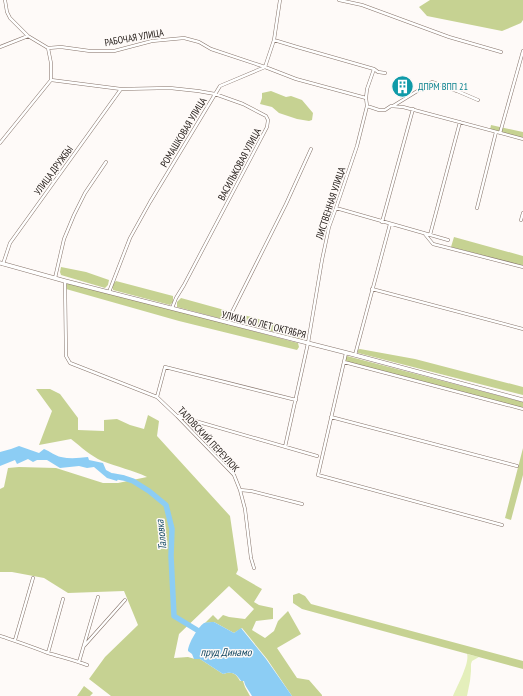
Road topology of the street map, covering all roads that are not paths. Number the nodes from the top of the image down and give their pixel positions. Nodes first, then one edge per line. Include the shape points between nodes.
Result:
1 (5, 0) edge
2 (280, 0) edge
3 (339, 0) edge
4 (28, 36) junction
5 (274, 40) junction
6 (0, 47) edge
7 (48, 48) junction
8 (523, 51) edge
9 (501, 52) dead end
10 (265, 67) junction
11 (374, 70) junction
12 (385, 73) dead end
13 (51, 80) junction
14 (121, 89) junction
15 (215, 94) junction
16 (366, 98) junction
17 (478, 100) dead end
18 (367, 106) junction
19 (392, 106) junction
20 (413, 110) junction
21 (460, 122) junction
22 (496, 132) junction
23 (500, 133) junction
24 (523, 139) edge
25 (0, 142) edge
26 (310, 149) dead end
27 (106, 162) dead end
28 (336, 208) junction
29 (477, 208) dead end
30 (523, 213) edge
31 (521, 220) dead end
32 (382, 222) junction
33 (390, 224) junction
34 (424, 233) junction
35 (430, 235) junction
36 (448, 240) dead end
37 (2, 264) edge
38 (523, 267) edge
39 (56, 278) junction
40 (65, 281) junction
41 (372, 289) junction
42 (109, 292) junction
43 (172, 308) junction
44 (229, 323) junction
45 (523, 329) edge
46 (308, 343) junction
47 (346, 353) junction
48 (354, 355) junction
49 (344, 362) junction
50 (157, 397) junction
51 (296, 400) junction
52 (523, 400) edge
53 (523, 409) edge
54 (177, 416) junction
55 (331, 417) junction
56 (285, 446) junction
57 (317, 456) dead end
58 (517, 466) dead end
59 (240, 490) junction
60 (302, 504) dead end
61 (502, 525) dead end
62 (254, 568) dead end
63 (34, 578) dead end
64 (98, 597) dead end
65 (63, 599) dead end
66 (125, 600) dead end
67 (0, 636) edge
68 (15, 640) junction
69 (84, 647) junction
70 (48, 653) junction
71 (79, 662) junction
72 (87, 665) dead end

1 - 4 street via 10,18
2 - 5 street
3 - 9 street via 362,5 449,37
4 - 6 street
4 - 7 street
5 - 10 street
5 - 11 street
7 - 10 street, РАБОЧАЯ УЛИЦА via 114,51 152,41 184,38
7 - 13 street
8 - 23 street
10 - 15 street, РОМАШКОВАЯ УЛИЦА via 220,86
10 - 16 street, РАБОЧАЯ УЛИЦА via 296,79
11 - 12 street
11 - 16 street, ЛИСТВЕННАЯ УЛИЦА
13 - 14 street, ВАСИЛЬКОВАЯ УЛИЦА
13 - 25 street
14 - 15 street, ВАСИЛЬКОВАЯ УЛИЦА via 170,88
14 - 37 street, УЛИЦА ДРУЖБЫ via 10,243
15 - 42 street, РОМАШКОВАЯ УЛИЦА via 130,238
15 - 43 street, ВАСИЛЬКОВАЯ УЛИЦА via 266,116 267,127
16 - 18 street, ЛИСТВЕННАЯ УЛИЦА
17 - 19 street via 432,82
18 - 19 street via 379,110
18 - 28 street, ЛИСТВЕННАЯ УЛИЦА via 357,146
19 - 20 street
20 - 21 street
20 - 32 street
21 - 22 street
21 - 35 street
22 - 23 street
22 - 29 street
23 - 24 street
26 - 44 street
27 - 39 street via 74,215 64,239
28 - 32 street
28 - 46 street, ЛИСТВЕННАЯ УЛИЦА via 322,260
30 - 31 street
32 - 33 street
33 - 34 street
33 - 41 street
34 - 35 street
34 - 38 street via 433,244
35 - 36 street
37 - 39 street, УЛИЦА 60 ЛЕТ ОКТЯБРЯ
39 - 40 street, УЛИЦА 60 ЛЕТ ОКТЯБРЯ
40 - 42 street, УЛИЦА 60 ЛЕТ ОКТЯБРЯ
40 - 50 street via 66,356 70,362
41 - 45 street
41 - 48 street
42 - 43 street, УЛИЦА 60 ЛЕТ ОКТЯБРЯ
43 - 44 street, УЛИЦА 60 ЛЕТ ОКТЯБРЯ
44 - 46 street, УЛИЦА 60 ЛЕТ ОКТЯБРЯ
46 - 47 street, УЛИЦА 60 ЛЕТ ОКТЯБРЯ
46 - 51 street, ЛИСТВЕННАЯ УЛИЦА
47 - 48 street, УЛИЦА 60 ЛЕТ ОКТЯБРЯ
47 - 49 street
48 - 52 street, УЛИЦА 60 ЛЕТ ОКТЯБРЯ
49 - 53 street
49 - 55 street
50 - 51 street via 165,367
50 - 54 street, ТАЛОВСКИЙ ПЕРЕУЛОК
51 - 56 street, ЛИСТВЕННАЯ УЛИЦА
54 - 56 street
54 - 59 street, ТАЛОВСКИЙ ПЕРЕУЛОК via 234,475
55 - 58 street
55 - 61 street via 318,475
56 - 57 street
59 - 60 street
59 - 62 street, ТАЛОВСКИЙ ПЕРЕУЛОК
63 - 68 street
64 - 69 street
65 - 70 street
66 - 69 street
67 - 68 street
68 - 70 street
69 - 71 street
70 - 71 street
71 - 72 street

